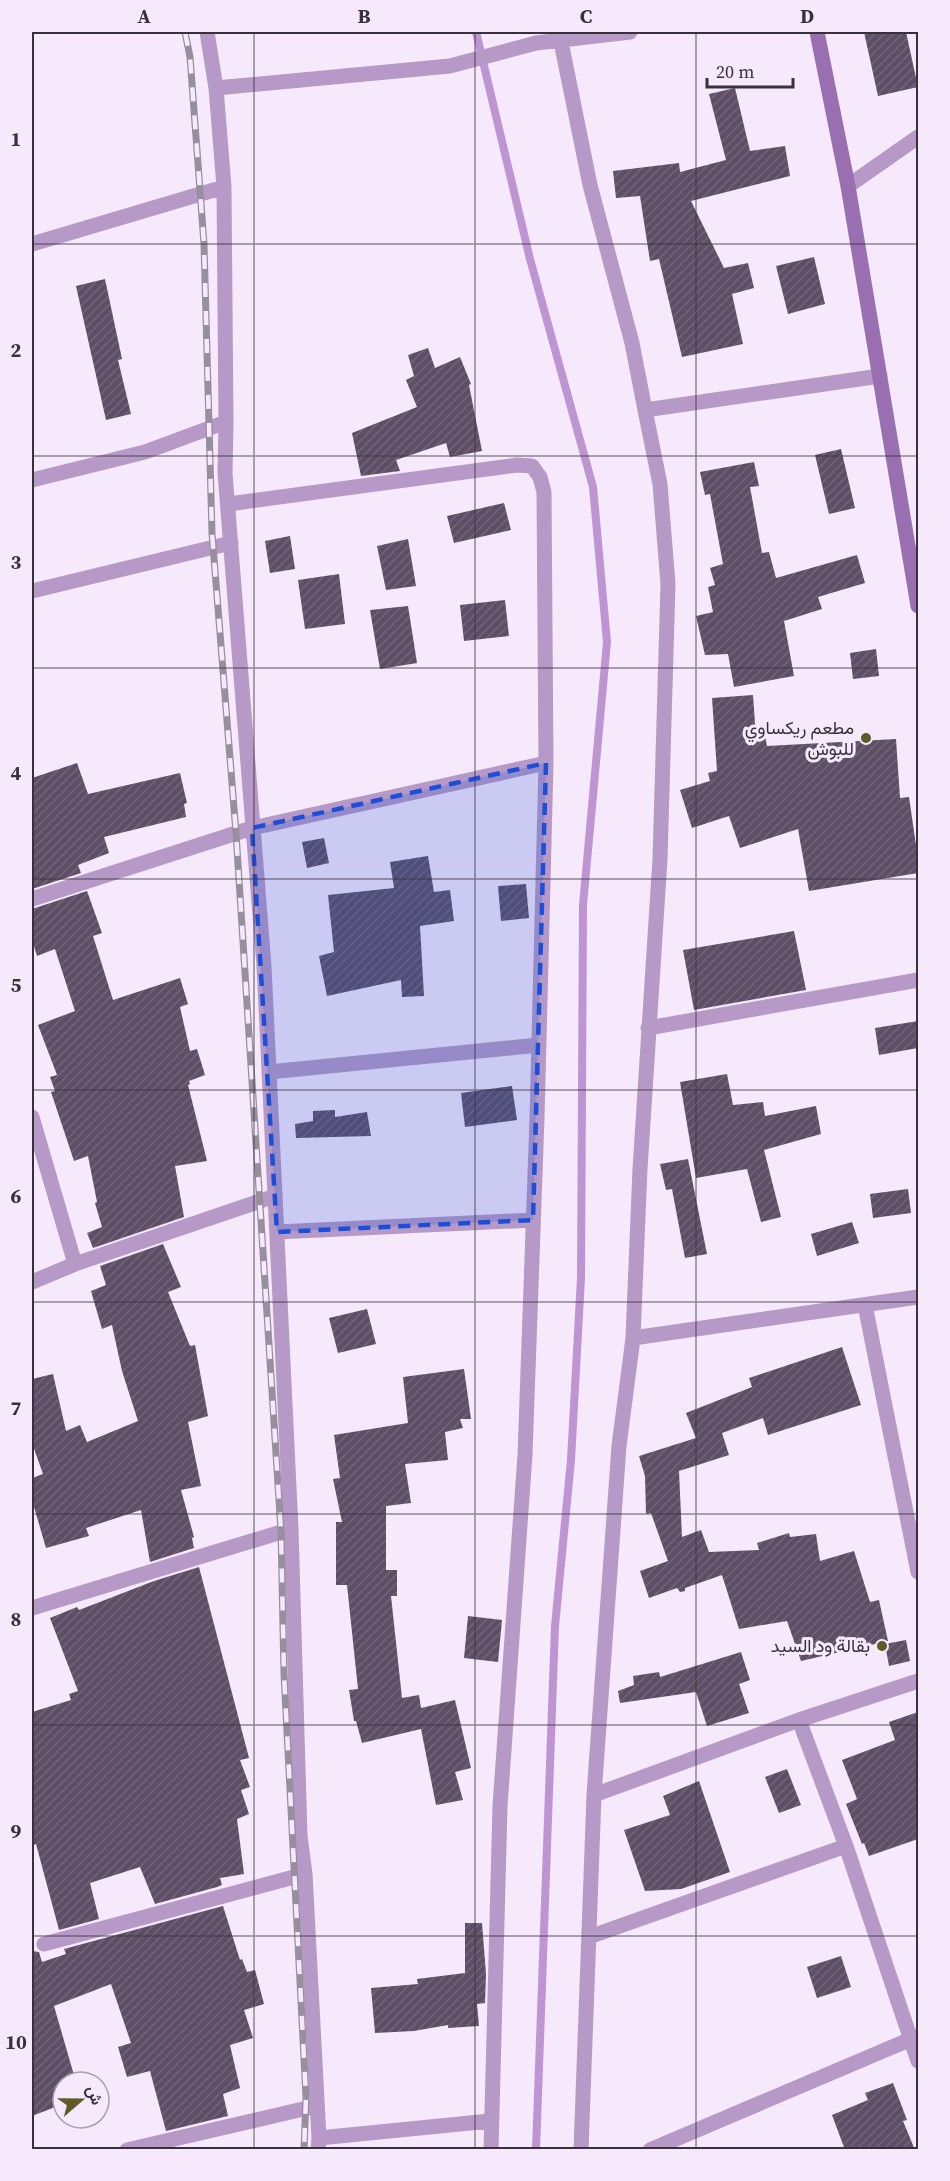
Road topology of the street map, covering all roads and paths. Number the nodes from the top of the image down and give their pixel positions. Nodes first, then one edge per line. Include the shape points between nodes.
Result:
1 (207, 32) edge
2 (630, 32) edge
3 (817, 32) edge
4 (560, 36) edge
5 (216, 88) junction
6 (918, 137) edge
7 (848, 186) junction
8 (224, 187) junction
9 (32, 244) edge
10 (880, 376) junction
11 (645, 410) junction
12 (226, 422) junction
13 (32, 480) edge
14 (228, 504) junction
15 (231, 543) junction
16 (915, 564) edge
17 (32, 591) edge
18 (918, 606) edge
19 (546, 763) junction
20 (252, 828) junction
21 (32, 899) edge
22 (918, 980) edge
23 (648, 1028) junction
24 (539, 1045) junction
25 (269, 1071) junction
26 (32, 1117) edge
27 (275, 1196) junction
28 (533, 1220) junction
29 (277, 1232) junction
30 (75, 1263) junction
31 (32, 1282) edge
32 (918, 1297) edge
33 (865, 1305) junction
34 (633, 1338) junction
35 (291, 1529) junction
36 (918, 1572) edge
37 (32, 1608) edge
38 (918, 1681) edge
39 (799, 1720) junction
40 (594, 1795) junction
41 (846, 1846) junction
42 (305, 1874) junction
43 (589, 1937) junction
44 (44, 1944) dead end
45 (915, 2038) edge
46 (918, 2061) edge
47 (316, 2106) junction
48 (490, 2121) junction
49 (319, 2144) edge
50 (127, 2150) edge
51 (491, 2150) edge
52 (580, 2150) edge
53 (650, 2150) edge

1 - 5 street
2 - 4 street
3 - 7 street
4 - 5 street via 450,66
4 - 11 street via 590,185 632,343
5 - 8 street
6 - 7 street
7 - 10 street
8 - 9 street
8 - 12 street
10 - 11 street
10 - 16 street
11 - 23 street via 660,484 668,584 660,859
12 - 13 street via 145,452
12 - 14 street
14 - 15 street
14 - 19 street via 532,466 544,492
15 - 17 street
15 - 20 street
16 - 18 street
19 - 20 street
19 - 24 street
20 - 21 street
20 - 25 street
22 - 23 street
23 - 34 street
24 - 25 street
24 - 28 street
25 - 27 street
26 - 30 street
27 - 29 street
27 - 30 street
28 - 29 street
28 - 48 street via 525,1455 500,1806
29 - 35 street
30 - 31 street
32 - 33 street
33 - 34 street
33 - 36 street
34 - 40 street via 619,1446
35 - 37 street
35 - 42 street via 300,1836
38 - 39 street
39 - 40 street
39 - 41 street
40 - 43 street
41 - 43 street
41 - 45 street
42 - 44 street
42 - 47 street
43 - 52 street
45 - 46 street
45 - 53 street
47 - 49 street
47 - 50 street
48 - 49 street
48 - 51 street

